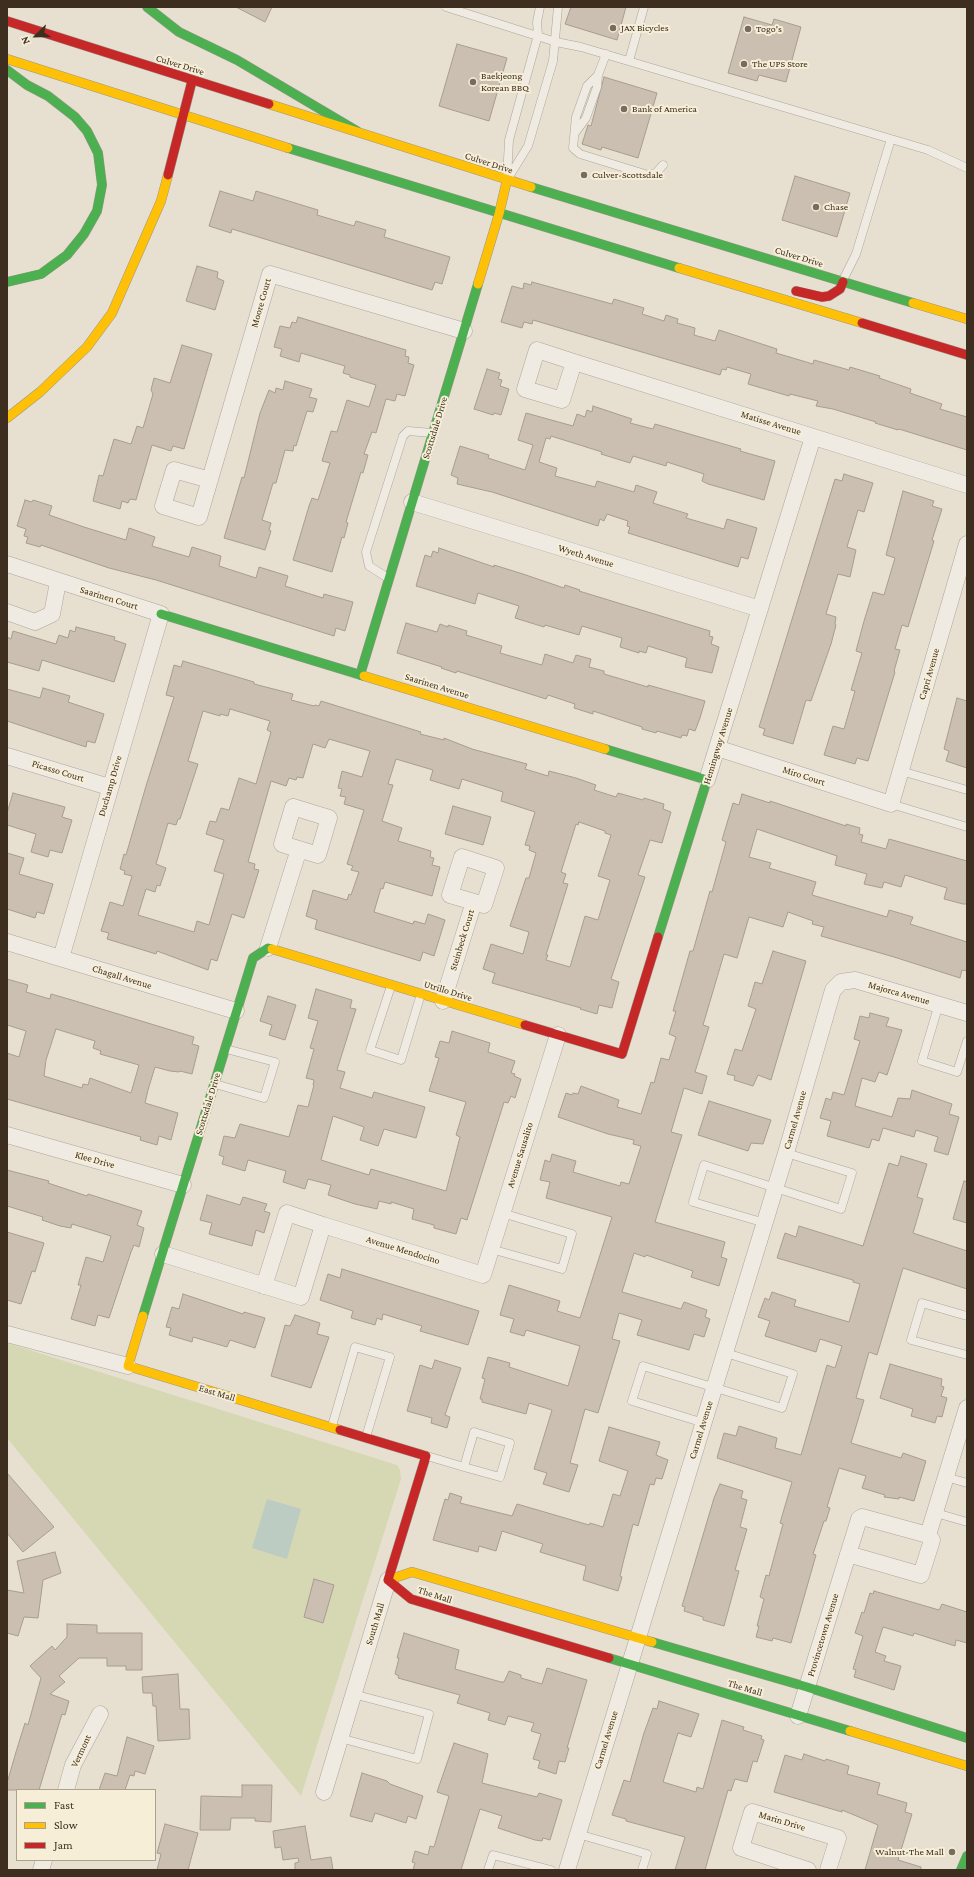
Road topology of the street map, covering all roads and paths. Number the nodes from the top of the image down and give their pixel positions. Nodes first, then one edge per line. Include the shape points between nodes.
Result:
1 (147, 7) edge
2 (446, 7) edge
3 (540, 7) edge
4 (558, 7) edge
5 (644, 7) edge
6 (7, 22) edge
7 (538, 35) junction
8 (556, 42) junction
9 (606, 54) junction
10 (7, 59) edge
11 (629, 61) junction
12 (7, 70) edge
13 (192, 81) junction
14 (182, 115) junction
15 (357, 131) junction
16 (891, 139) junction
17 (663, 165) dead end
18 (967, 168) edge
19 (507, 180) junction
20 (499, 214) junction
21 (7, 282) edge
22 (758, 282) dead end
23 (843, 282) junction
24 (737, 286) junction
25 (787, 288) dead end
26 (967, 319) edge
27 (464, 331) junction
28 (967, 355) edge
29 (574, 362) dead end
30 (7, 418) edge
31 (433, 433) junction
32 (813, 437) junction
33 (210, 480) dead end
34 (967, 485) edge
35 (412, 502) junction
36 (967, 544) edge
37 (7, 564) edge
38 (389, 578) junction
39 (58, 582) junction
40 (760, 609) junction
41 (7, 612) edge
42 (161, 614) junction
43 (360, 675) junction
44 (717, 748) junction
45 (7, 756) edge
46 (901, 771) junction
47 (707, 780) junction
48 (109, 787) junction
49 (967, 790) edge
50 (891, 804) junction
51 (967, 827) edge
52 (299, 850) dead end
53 (474, 902) dead end
54 (7, 942) edge
55 (268, 948) junction
56 (61, 958) junction
57 (391, 985) junction
58 (833, 990) joint
59 (421, 994) junction
60 (443, 1001) junction
61 (939, 1004) junction
62 (236, 1011) junction
63 (967, 1013) edge
64 (558, 1035) junction
65 (967, 1041) edge
66 (225, 1048) junction
67 (622, 1054) joint
68 (214, 1084) junction
69 (7, 1135) edge
70 (786, 1153) junction
71 (183, 1185) junction
72 (775, 1188) junction
73 (502, 1214) junction
74 (765, 1223) junction
75 (323, 1225) junction
76 (491, 1249) junction
77 (163, 1254) junction
78 (483, 1275) joint
79 (264, 1286) junction
80 (967, 1316) edge
81 (7, 1334) edge
82 (726, 1353) junction
83 (967, 1355) edge
84 (128, 1366) junction
85 (714, 1388) junction
86 (967, 1408) edge
87 (704, 1423) junction
88 (331, 1427) junction
89 (366, 1437) junction
90 (426, 1456) junction
91 (464, 1467) junction
92 (946, 1477) junction
93 (967, 1483) edge
94 (936, 1513) junction
95 (967, 1522) edge
96 (928, 1535) junction
97 (848, 1554) junction
98 (388, 1580) junction
99 (637, 1638) junction
100 (628, 1666) junction
101 (807, 1687) junction
102 (353, 1694) junction
103 (100, 1714) dead end
104 (798, 1716) junction
105 (340, 1738) junction
106 (967, 1738) edge
107 (967, 1766) edge
108 (66, 1789) edge
109 (324, 1792) dead end
110 (578, 1834) junction
111 (967, 1856) edge
112 (488, 1870) edge
113 (551, 1870) edge
114 (567, 1870) edge
115 (642, 1870) edge
116 (808, 1870) edge
117 (828, 1870) edge
118 (960, 1870) edge

1 - 15 main road via 179,32 237,60
2 - 7 lane
3 - 7 lane
4 - 8 lane
5 - 11 lane
6 - 13 main road, Culver Drive
7 - 8 lane
7 - 19 lane via 509,140
8 - 9 lane
8 - 19 lane via 553,61 528,146
9 - 11 lane
9 - 17 lane via 598,75 587,86 576,117 573,148 580,154 648,175 656,173
10 - 14 main road
11 - 16 lane
12 - 21 main road via 48,96 75,117 87,131 98,153 102,185 97,212 68,255 40,274
13 - 14 main road
13 - 15 main road, Culver Drive
14 - 20 main road
14 - 30 main road via 161,202 112,313 87,347 40,392
15 - 19 main road, Culver Drive
16 - 18 lane via 928,150
16 - 23 lane via 856,254
19 - 20 main road, Scottsdale Drive
19 - 23 main road, Culver Drive
20 - 24 main road
20 - 27 main road, Scottsdale Drive
22 - 24 main road via 747,282
23 - 25 main road via 834,294 822,297
23 - 26 main road, Culver Drive
24 - 28 main road
27 - 31 main road, Scottsdale Drive
27 - 33 street, Moore Court via 270,274
29 - 32 street, Matisse Avenue
31 - 35 main road, Scottsdale Drive
31 - 38 lane via 408,431 403,436 366,552 368,566
32 - 34 street, Matisse Avenue
32 - 40 street, Hemingway Avenue
35 - 38 main road, Scottsdale Drive
35 - 40 street, Wyeth Avenue
36 - 46 street, Capri Avenue
37 - 39 street, Saarinen Court
38 - 43 main road, Scottsdale Drive
39 - 41 street via 52,614 35,622
39 - 42 street, Saarinen Court
40 - 44 street, Hemingway Avenue
42 - 43 main road, Saarinen Avenue
42 - 48 street, Duchamp Drive
43 - 47 main road, Saarinen Avenue
44 - 47 street, Hemingway Avenue
44 - 50 street, Miro Court
45 - 48 street, Picasso Court
46 - 49 lane
46 - 50 street, Capri Avenue
47 - 67 main road, Hemingway Avenue
48 - 56 street, Duchamp Drive
50 - 51 lane
52 - 55 street
53 - 60 street, Steinbeck Court
54 - 56 street, Chagall Avenue
55 - 57 main road, Utrillo Drive
55 - 62 main road, Scottsdale Drive via 253,958
56 - 62 street, Chagall Avenue
57 - 59 main road, Utrillo Drive
57 - 59 lane via 370,1050 401,1060
58 - 61 street, Majorca Avenue via 841,982 855,980
58 - 70 street, Carmel Avenue
59 - 60 main road, Utrillo Drive
60 - 64 main road, Utrillo Drive
61 - 63 street, Majorca Avenue
61 - 65 lane via 922,1061 957,1072
62 - 66 main road, Scottsdale Drive
64 - 67 main road, Utrillo Drive
64 - 73 street, Avenue Sausalito
66 - 68 main road, Scottsdale Drive
66 - 68 lane via 275,1062 264,1098
68 - 71 main road, Scottsdale Drive
69 - 71 street, Klee Drive
70 - 72 street, Carmel Avenue
70 - 72 lane via 852,1173 841,1208
71 - 77 main road, Scottsdale Drive
72 - 74 street, Carmel Avenue
72 - 74 lane via 704,1165 693,1202
73 - 76 street, Avenue Sausalito
73 - 76 lane via 572,1234 562,1269
74 - 82 street, Carmel Avenue
75 - 78 street, Avenue Mendocino
75 - 79 street via 301,1297
75 - 79 street, Avenue Mendocino via 287,1213
76 - 78 street, Avenue Sausalito
77 - 79 street
77 - 84 main road, Scottsdale Drive
80 - 83 lane via 922,1303 911,1340
81 - 84 street, East Mall
82 - 85 street, Carmel Avenue
82 - 85 lane via 793,1374 782,1408
84 - 88 main road, East Mall
85 - 87 street, Carmel Avenue
85 - 87 lane via 643,1366 632,1401
86 - 92 street
87 - 99 street, Carmel Avenue
88 - 89 main road, East Mall
88 - 89 lane via 355,1347 390,1357
89 - 90 main road, East Mall
90 - 91 lane
90 - 98 main road, South Mall
91 - 91 lane via 500,1477 510,1443 474,1432
92 - 93 lane
92 - 94 street
94 - 95 lane
94 - 96 street
96 - 97 street, Provincetown Avenue via 862,1517 859,1519
96 - 97 street via 932,1540 921,1575
97 - 101 street, Provincetown Avenue
98 - 99 main road, The Mall via 412,1572
98 - 100 main road, The Mall via 411,1599
98 - 102 street, South Mall
99 - 100 street, Carmel Avenue
99 - 101 main road, The Mall
100 - 104 main road, The Mall
100 - 110 street, Carmel Avenue
101 - 104 street, Provincetown Avenue
101 - 106 main road, The Mall
102 - 105 street, South Mall
102 - 105 lane via 429,1714 418,1759
103 - 108 street, Vermont via 73,1765
104 - 107 main road, The Mall
105 - 109 street, South Mall
110 - 114 street, Carmel Avenue
110 - 115 lane via 647,1854
111 - 118 main road
112 - 113 lane via 493,1855
116 - 117 street, Marin Drive via 741,1848 752,1812 838,1838

